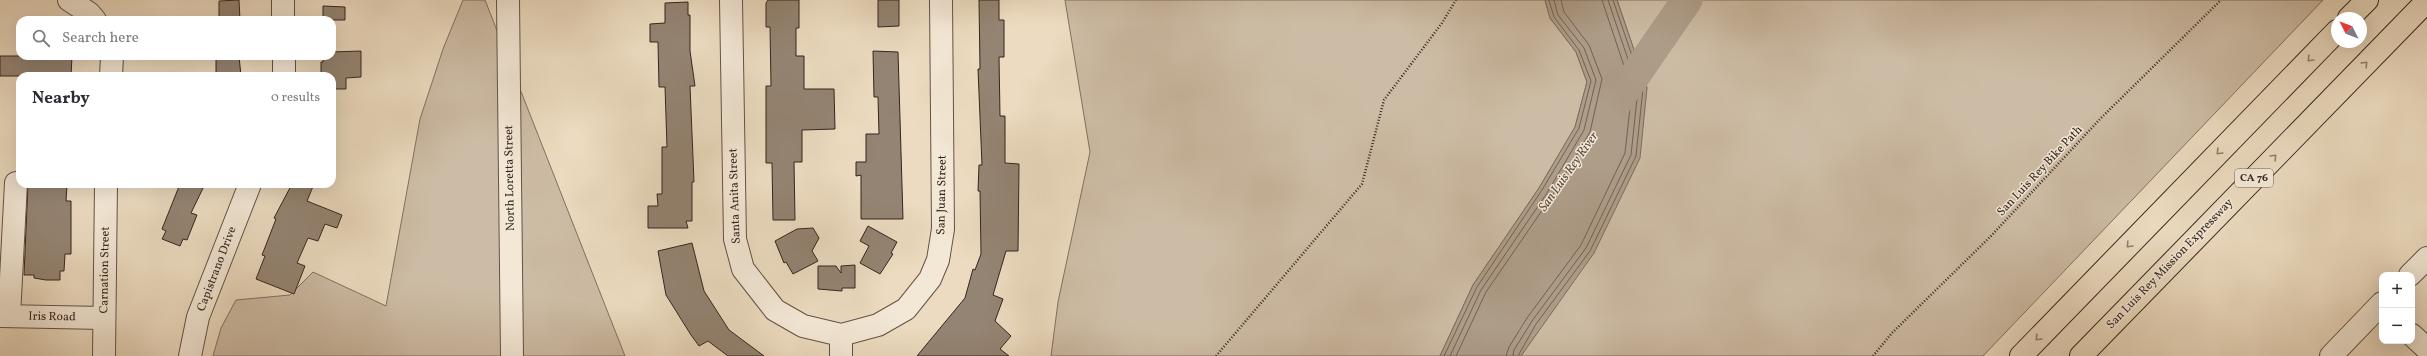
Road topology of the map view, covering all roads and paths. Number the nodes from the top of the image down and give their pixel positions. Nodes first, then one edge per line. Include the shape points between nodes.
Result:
1 (69, 0) edge
2 (283, 0) edge
3 (508, 0) edge
4 (731, 0) edge
5 (941, 0) edge
6 (1456, 0) edge
7 (2221, 0) edge
8 (2367, 0) edge
9 (2427, 1) edge
10 (2355, 12) edge
11 (92, 16) edge
12 (283, 16) edge
13 (2331, 37) edge
14 (112, 60) edge
15 (284, 60) edge
16 (111, 72) edge
17 (284, 72) edge
18 (16, 183) dead end
19 (106, 188) edge
20 (248, 188) edge
21 (2427, 258) edge
22 (2413, 272) edge
23 (2379, 307) edge
24 (5, 316) edge
25 (104, 318) junction
26 (841, 335) junction
27 (2415, 338) edge
28 (2427, 348) edge
29 (104, 356) edge
30 (190, 356) edge
31 (512, 356) edge
32 (841, 356) edge
33 (1216, 356) edge
34 (1873, 356) edge
35 (2021, 356) edge
36 (2081, 356) edge
37 (2331, 356) edge

1 - 11 street
2 - 12 street
3 - 31 street, North Loretta Street
4 - 26 street, Santa Anita Street via 735,239 743,269 775,310 803,326
5 - 26 street, San Juan Street via 943,229 938,260 930,279 906,308 878,325
6 - 33 path via 1442,23 1384,100 1362,184
7 - 34 path, San Luis Rey Bike Path via 2101,118 2045,179 1892,333
8 - 10 highway
36 -> 9 highway, San Luis Rey Mission Expressway / CA 76
13 -> 35 highway
14 - 16 street
15 - 17 street
18 - 24 street
19 - 25 street, Carnation Street
20 - 30 street, Capistrano Drive via 198,317
21 - 22 street
23 - 37 street
24 - 25 street, Iris Road
25 - 29 street, Carnation Street
26 - 32 street
27 - 28 street

